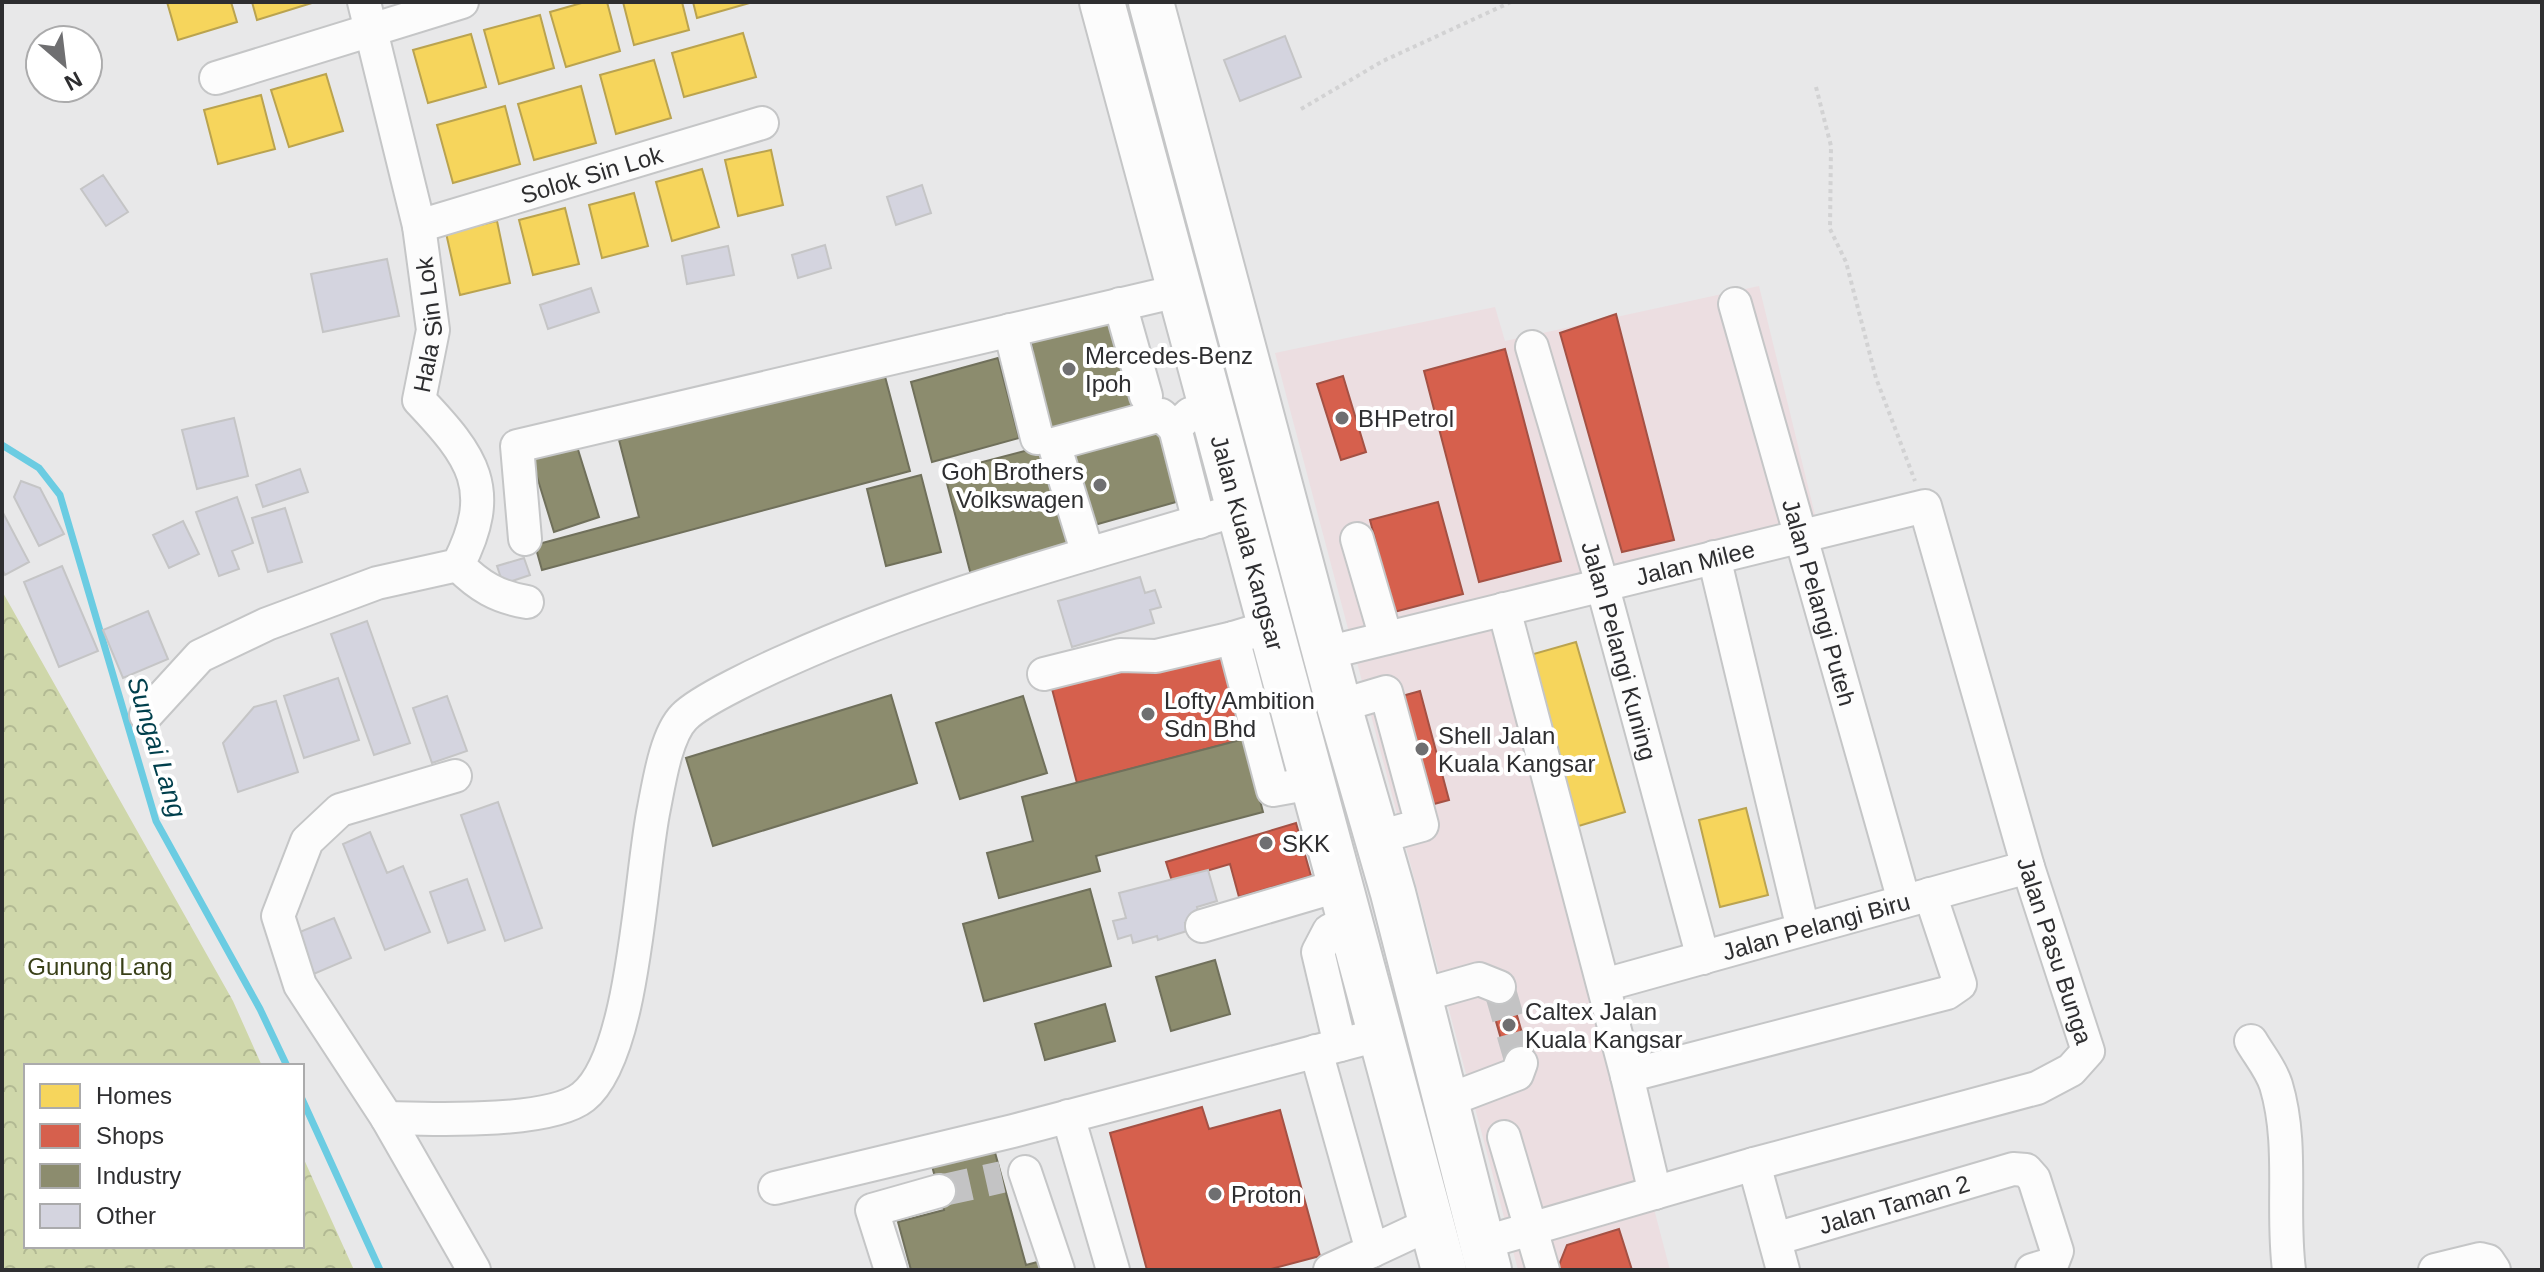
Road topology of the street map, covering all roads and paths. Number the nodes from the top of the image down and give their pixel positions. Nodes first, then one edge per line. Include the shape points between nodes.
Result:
1 (462, 2) edge
2 (1102, 2) edge
3 (1151, 2) edge
4 (1511, 2) edge
5 (368, 15) edge
6 (216, 78) dead end
7 (1816, 87) dead end
8 (1301, 109) dead end
9 (762, 123) dead end
10 (419, 226) junction
11 (1178, 291) junction
12 (1120, 304) junction
13 (1735, 304) dead end
14 (1010, 330) junction
15 (1532, 347) dead end
16 (1146, 396) dead end
17 (1206, 397) junction
18 (1175, 428) junction
19 (1037, 438) dead end
20 (1925, 506) junction
21 (1218, 516) junction
22 (1800, 536) junction
23 (525, 539) dead end
24 (1357, 539) dead end
25 (1088, 554) junction
26 (1714, 557) junction
27 (458, 565) junction
28 (1602, 584) junction
29 (527, 602) dead end
30 (1504, 609) junction
31 (1251, 632) junction
32 (1386, 638) junction
33 (1326, 653) junction
34 (1044, 674) dead end
35 (146, 715) dead end
36 (455, 776) dead end
37 (2028, 867) junction
38 (1917, 898) junction
39 (1346, 903) junction
40 (1202, 926) dead end
41 (1803, 929) junction
42 (1703, 958) junction
43 (1604, 985) junction
44 (1499, 987) dead end
45 (1419, 996) junction
46 (1382, 1034) junction
47 (2251, 1041) dead end
48 (1328, 1048) junction
49 (1521, 1063) dead end
50 (1627, 1076) junction
51 (1446, 1101) junction
52 (1068, 1116) junction
53 (387, 1118) junction
54 (1013, 1131) junction
55 (1504, 1137) dead end
56 (1754, 1164) junction
57 (775, 1188) dead end
58 (939, 1191) tunnel mouth
59 (1655, 1193) junction
60 (1432, 1223) junction
61 (1531, 1229) junction
62 (1372, 1251) junction
63 (1779, 1255) edge
64 (1486, 1256) edge
65 (474, 1270) edge
66 (891, 1270) edge
67 (1058, 1270) edge
68 (1113, 1270) edge
69 (1330, 1270) edge
70 (1444, 1270) edge
71 (1543, 1270) edge
72 (2032, 1270) edge
73 (2289, 1270) edge
74 (2435, 1270) edge
75 (2494, 1270) edge

1 - 5 street
2 - 11 highway, Jalan Kuala Kangsar
3 - 33 highway, Jalan Kuala Kangsar
4 - 8 path via 1383,61
5 - 6 street
5 - 10 street, Hala Sin Lok
7 - 20 path via 1831,146 1830,229 1850,274 1886,412
9 - 10 street, Solok Sin Lok
10 - 27 street, Hala Sin Lok via 433,330 419,400 465,452 477,485 475,533
11 - 12 street
11 - 17 highway, Jalan Kuala Kangsar
12 - 14 street
12 - 16 street
13 - 22 street, Jalan Pelangi Puteh
14 - 19 street
14 - 23 street via 517,446
15 - 28 street, Jalan Pelangi Kuning
17 - 18 street
17 - 21 highway, Jalan Kuala Kangsar
18 - 21 street
18 - 25 street via 1161,415 1054,444
20 - 22 street, Jalan Milee
20 - 37 street, Jalan Pasu Bunga
21 - 25 street
21 - 31 highway, Jalan Kuala Kangsar
22 - 26 street, Jalan Milee
22 - 38 street, Jalan Pelangi Puteh
24 - 32 street
25 - 53 street via 876,621 757,674 684,717 663,763 620,1022 604,1070 583,1098 552,1109 468,1119
26 - 28 street, Jalan Milee
26 - 41 street
27 - 29 street via 502,598
27 - 35 street via 377,583 267,624 200,656
28 - 30 street, Jalan Milee
28 - 42 street, Jalan Pelangi Kuning
30 - 32 street, Jalan Milee
30 - 43 street
31 - 34 street via 1156,656 1120,655
31 - 39 highway, Jalan Kuala Kangsar via 1312,783
32 - 33 street, Jalan Milee
33 - 45 highway, Jalan Kuala Kangsar
36 - 53 street via 340,810 307,841 278,916 300,985
37 - 38 street, Jalan Pelangi Biru
37 - 56 street, Jalan Pasu Bunga via 2088,1051 2071,1070 2037,1088
38 - 41 street, Jalan Pelangi Biru
38 - 50 street, Jalan Pelangi Puteh via 1960,984 1947,993
39 - 40 street
39 - 46 highway, Jalan Kuala Kangsar
39 - 48 street via 1318,952
41 - 42 street, Jalan Pelangi Biru
42 - 43 street, Jalan Pelangi Biru
43 - 50 street
44 - 45 street via 1479,979
45 - 51 highway, Jalan Kuala Kangsar
46 - 48 street
46 - 60 highway, Jalan Kuala Kangsar
47 - 73 street via 2279,1099 2287,1155 2283,1228
48 - 52 street
48 - 62 street
49 - 51 street via 1517,1074
50 - 59 street
51 - 64 highway, Jalan Kuala Kangsar
52 - 54 street
52 - 68 street
53 - 65 street
54 - 57 street
54 - 67 street via 1014,1175
55 - 61 street
56 - 59 street, Jalan Pasu Bunga
56 - 63 street
58 - 66 street via 872,1210
59 - 61 street, Jalan Pasu Bunga
60 - 62 street
60 - 70 highway, Jalan Kuala Kangsar
61 - 64 street, Jalan Pasu Bunga
61 - 71 street
62 - 69 street
63 - 72 street, Jalan Taman 2 via 2013,1169 2026,1170 2034,1179 2057,1251 2052,1264
74 - 75 street via 2480,1259

